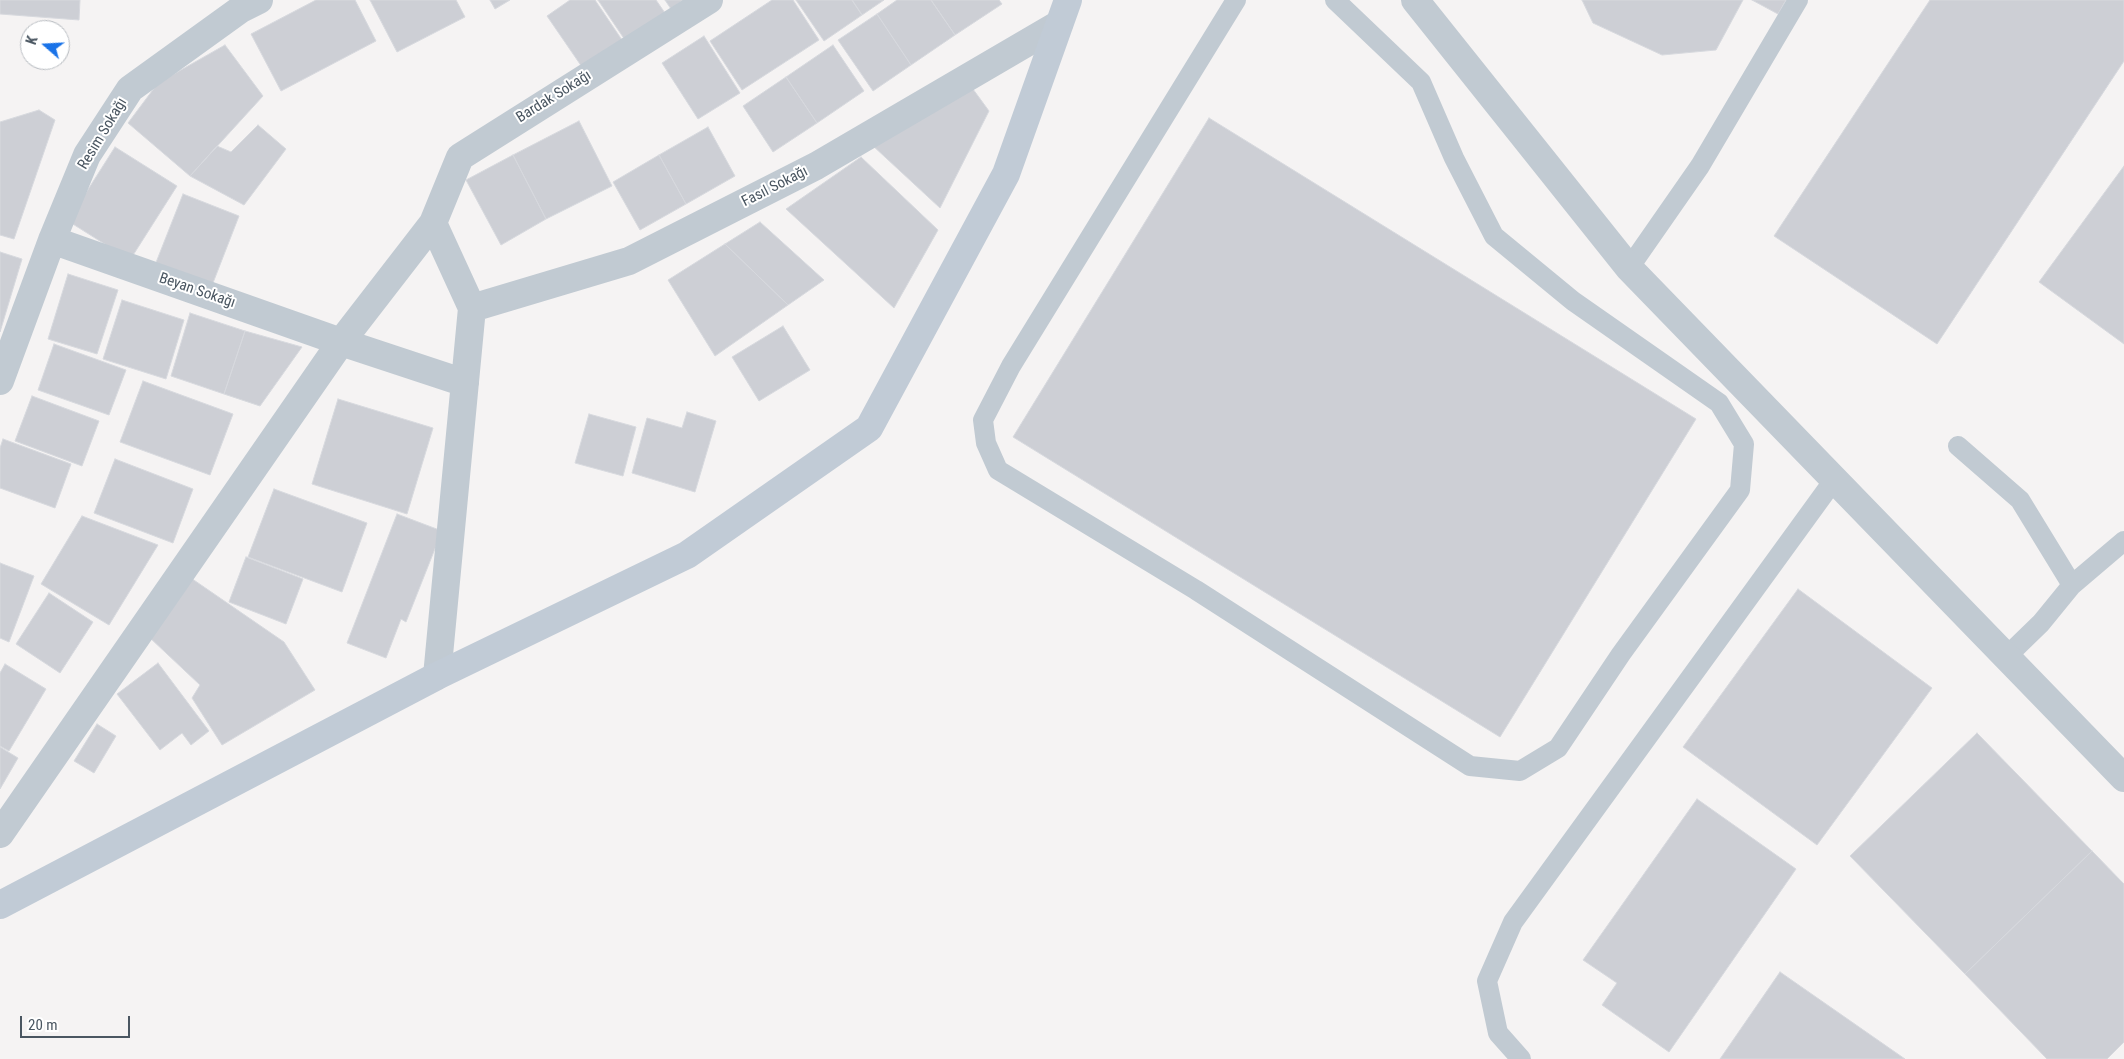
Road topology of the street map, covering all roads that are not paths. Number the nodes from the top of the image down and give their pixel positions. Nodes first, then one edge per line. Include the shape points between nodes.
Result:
1 (259, 0) edge
2 (709, 0) edge
3 (1236, 0) edge
4 (1335, 0) edge
5 (1415, 0) edge
6 (1798, 0) edge
7 (1063, 12) edge
8 (433, 223) junction
9 (52, 240) junction
10 (1629, 268) junction
11 (472, 308) junction
12 (342, 342) junction
13 (0, 381) edge
14 (466, 383) junction
15 (1958, 446) dead end
16 (1834, 480) junction
17 (2124, 541) edge
18 (2072, 585) junction
19 (2006, 657) junction
20 (437, 676) junction
21 (2124, 778) edge
22 (0, 834) edge
23 (0, 905) edge
24 (1521, 1059) edge

1 - 9 street, Resim Sokağı via 130,89 87,155
2 - 8 street, Bardak Sokağı via 460,157
3 - 4 lane via 1012,366 983,420 986,443 998,470 1196,590 1470,766 1520,771 1558,748 1621,654 1740,490 1744,444 1719,403 1574,301 1494,236 1454,158 1421,82
5 - 10 street
6 - 10 lane via 1700,166
7 - 11 street, Fasıl Sokağı via 816,166 629,261
7 - 20 main road via 1006,174 869,428 687,555
8 - 11 street
8 - 12 street, Bardak Sokağı
9 - 12 street, Beyan Sokağı
9 - 13 street, Resim Sokağı
10 - 16 street
11 - 14 street
12 - 14 street, Beyan Sokağı
12 - 22 street, Bardak Sokağı
14 - 20 street
15 - 18 lane via 2020,500
16 - 19 street
16 - 24 lane via 1513,922 1487,981 1498,1033
17 - 18 lane
18 - 19 lane via 2041,623
19 - 21 street
20 - 23 main road

